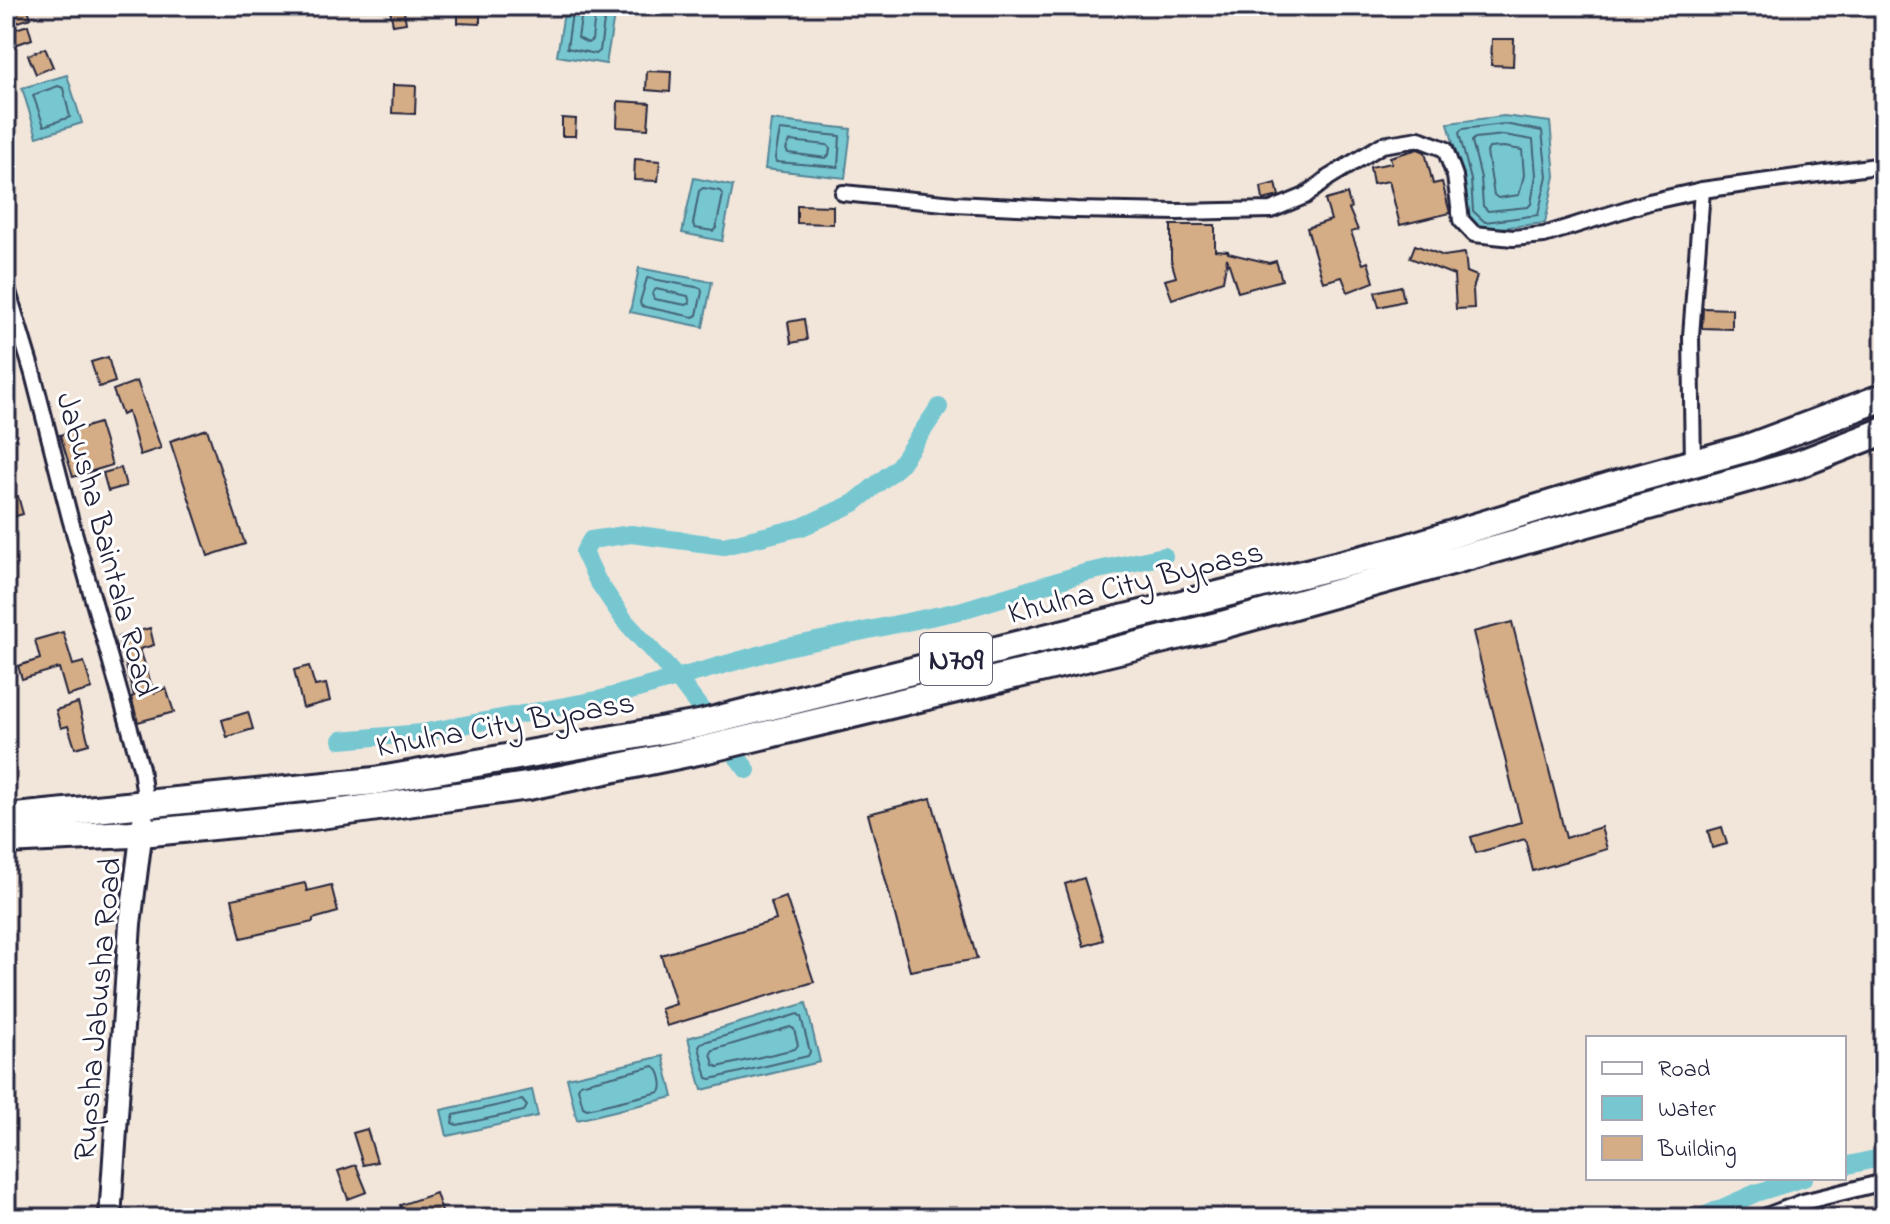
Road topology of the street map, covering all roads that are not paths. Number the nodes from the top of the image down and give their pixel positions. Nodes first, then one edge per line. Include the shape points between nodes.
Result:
1 (1884, 165) edge
2 (1702, 190) junction
3 (843, 193) dead end
4 (8, 292) edge
5 (1884, 397) edge
6 (1884, 431) edge
7 (1693, 463) junction
8 (146, 805) junction
9 (6, 818) edge
10 (141, 833) junction
11 (6, 840) edge
12 (1884, 1182) edge
13 (110, 1218) edge
14 (1761, 1218) edge

1 - 2 street
2 - 3 street via 1544,235 1474,234 1461,220 1445,149 1419,139 1382,145 1305,196 1271,210 1076,210
2 - 7 street via 1691,336
4 - 8 street, Jabusha Baintala Road via 141,768
5 - 7 highway, Khulna City Bypass / N709
6 - 10 highway, Khulna City Bypass / N709 via 1784,468 1222,625 707,749 514,788
7 - 8 highway, Khulna City Bypass / N709 via 1403,549 699,724 375,781
8 - 9 highway, Khulna City Bypass / N709
8 - 10 main road, Rupsha Jabusha Road
10 - 11 highway, Khulna City Bypass / N709
10 - 13 main road, Rupsha Jabusha Road
12 - 14 street

